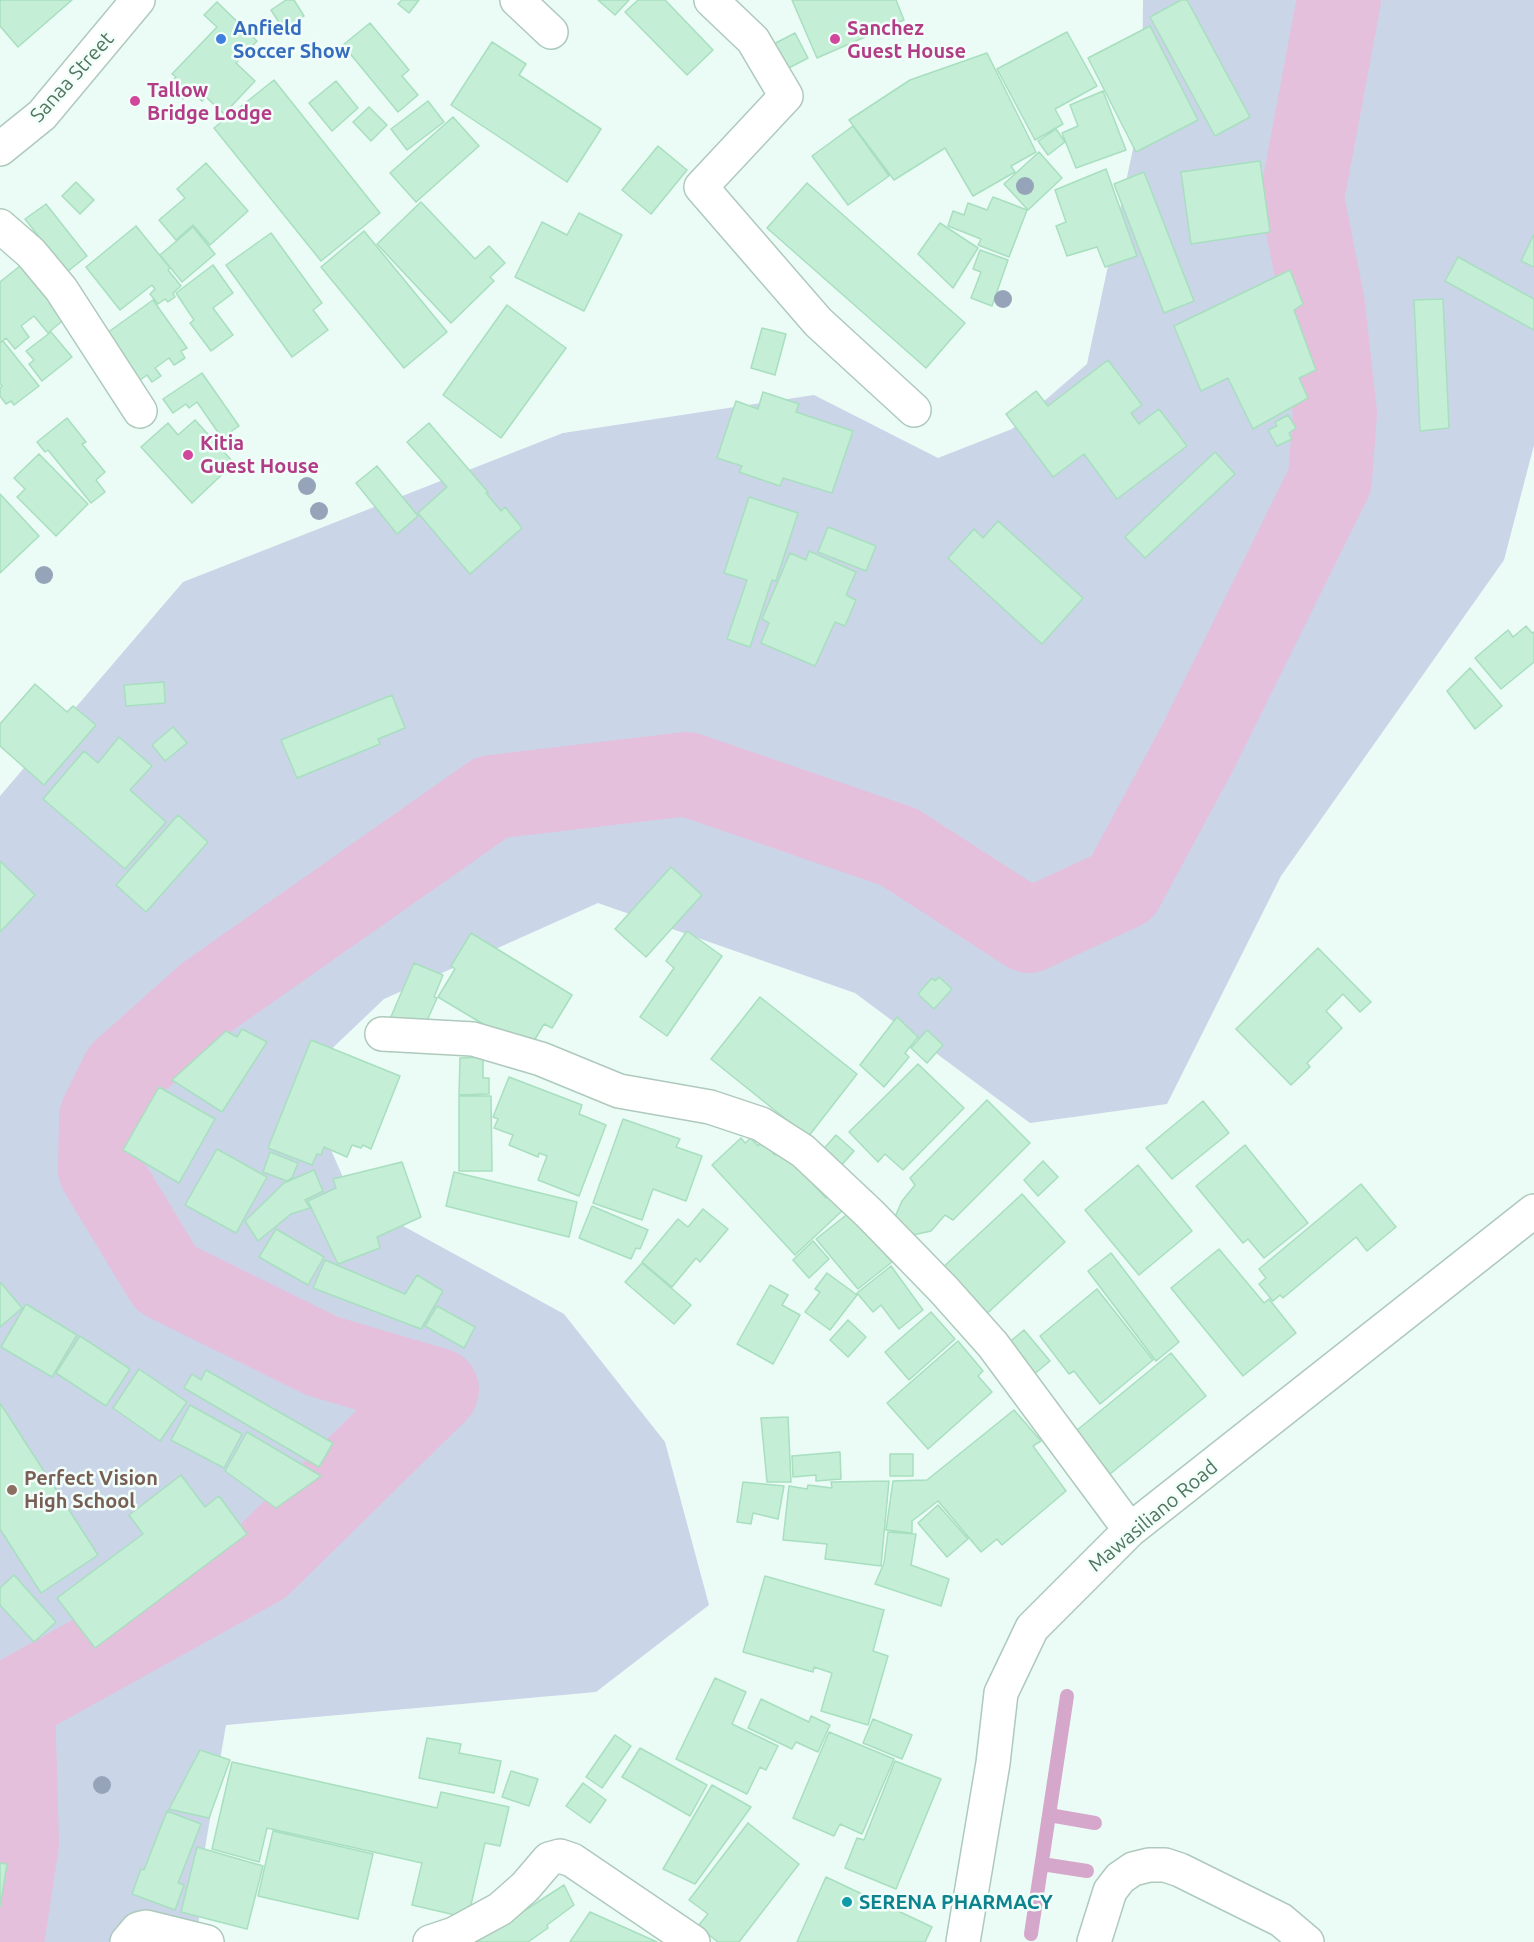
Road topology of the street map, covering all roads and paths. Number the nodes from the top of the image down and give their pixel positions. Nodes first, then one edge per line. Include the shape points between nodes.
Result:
1 (138, 0) edge
2 (517, 0) edge
3 (711, 0) edge
4 (550, 32) dead end
5 (0, 149) edge
6 (0, 226) edge
7 (914, 410) dead end
8 (140, 411) dead end
9 (382, 1034) dead end
10 (1534, 1211) edge
11 (1130, 1530) junction
12 (127, 1942) edge
13 (207, 1942) edge
14 (430, 1942) edge
15 (693, 1942) edge
16 (963, 1942) edge
17 (1094, 1942) edge
18 (1306, 1942) edge

1 - 5 street, Sanaa Street via 42,115
2 - 4 street
3 - 7 street via 753,40 786,96 701,187 818,322
6 - 8 street via 31,253 61,289
9 - 11 street via 473,1040 541,1059 619,1091 710,1107 762,1124 803,1151 870,1214 993,1345
10 - 11 street, Mawasiliano Road
11 - 16 street, Mawasiliano Road via 1032,1628 1002,1693
12 - 13 street via 138,1929 146,1927
14 - 15 street via 500,1909 549,1859 560,1856 572,1860
17 - 18 street via 1110,1891 1120,1878 1133,1869 1165,1865 1281,1920

